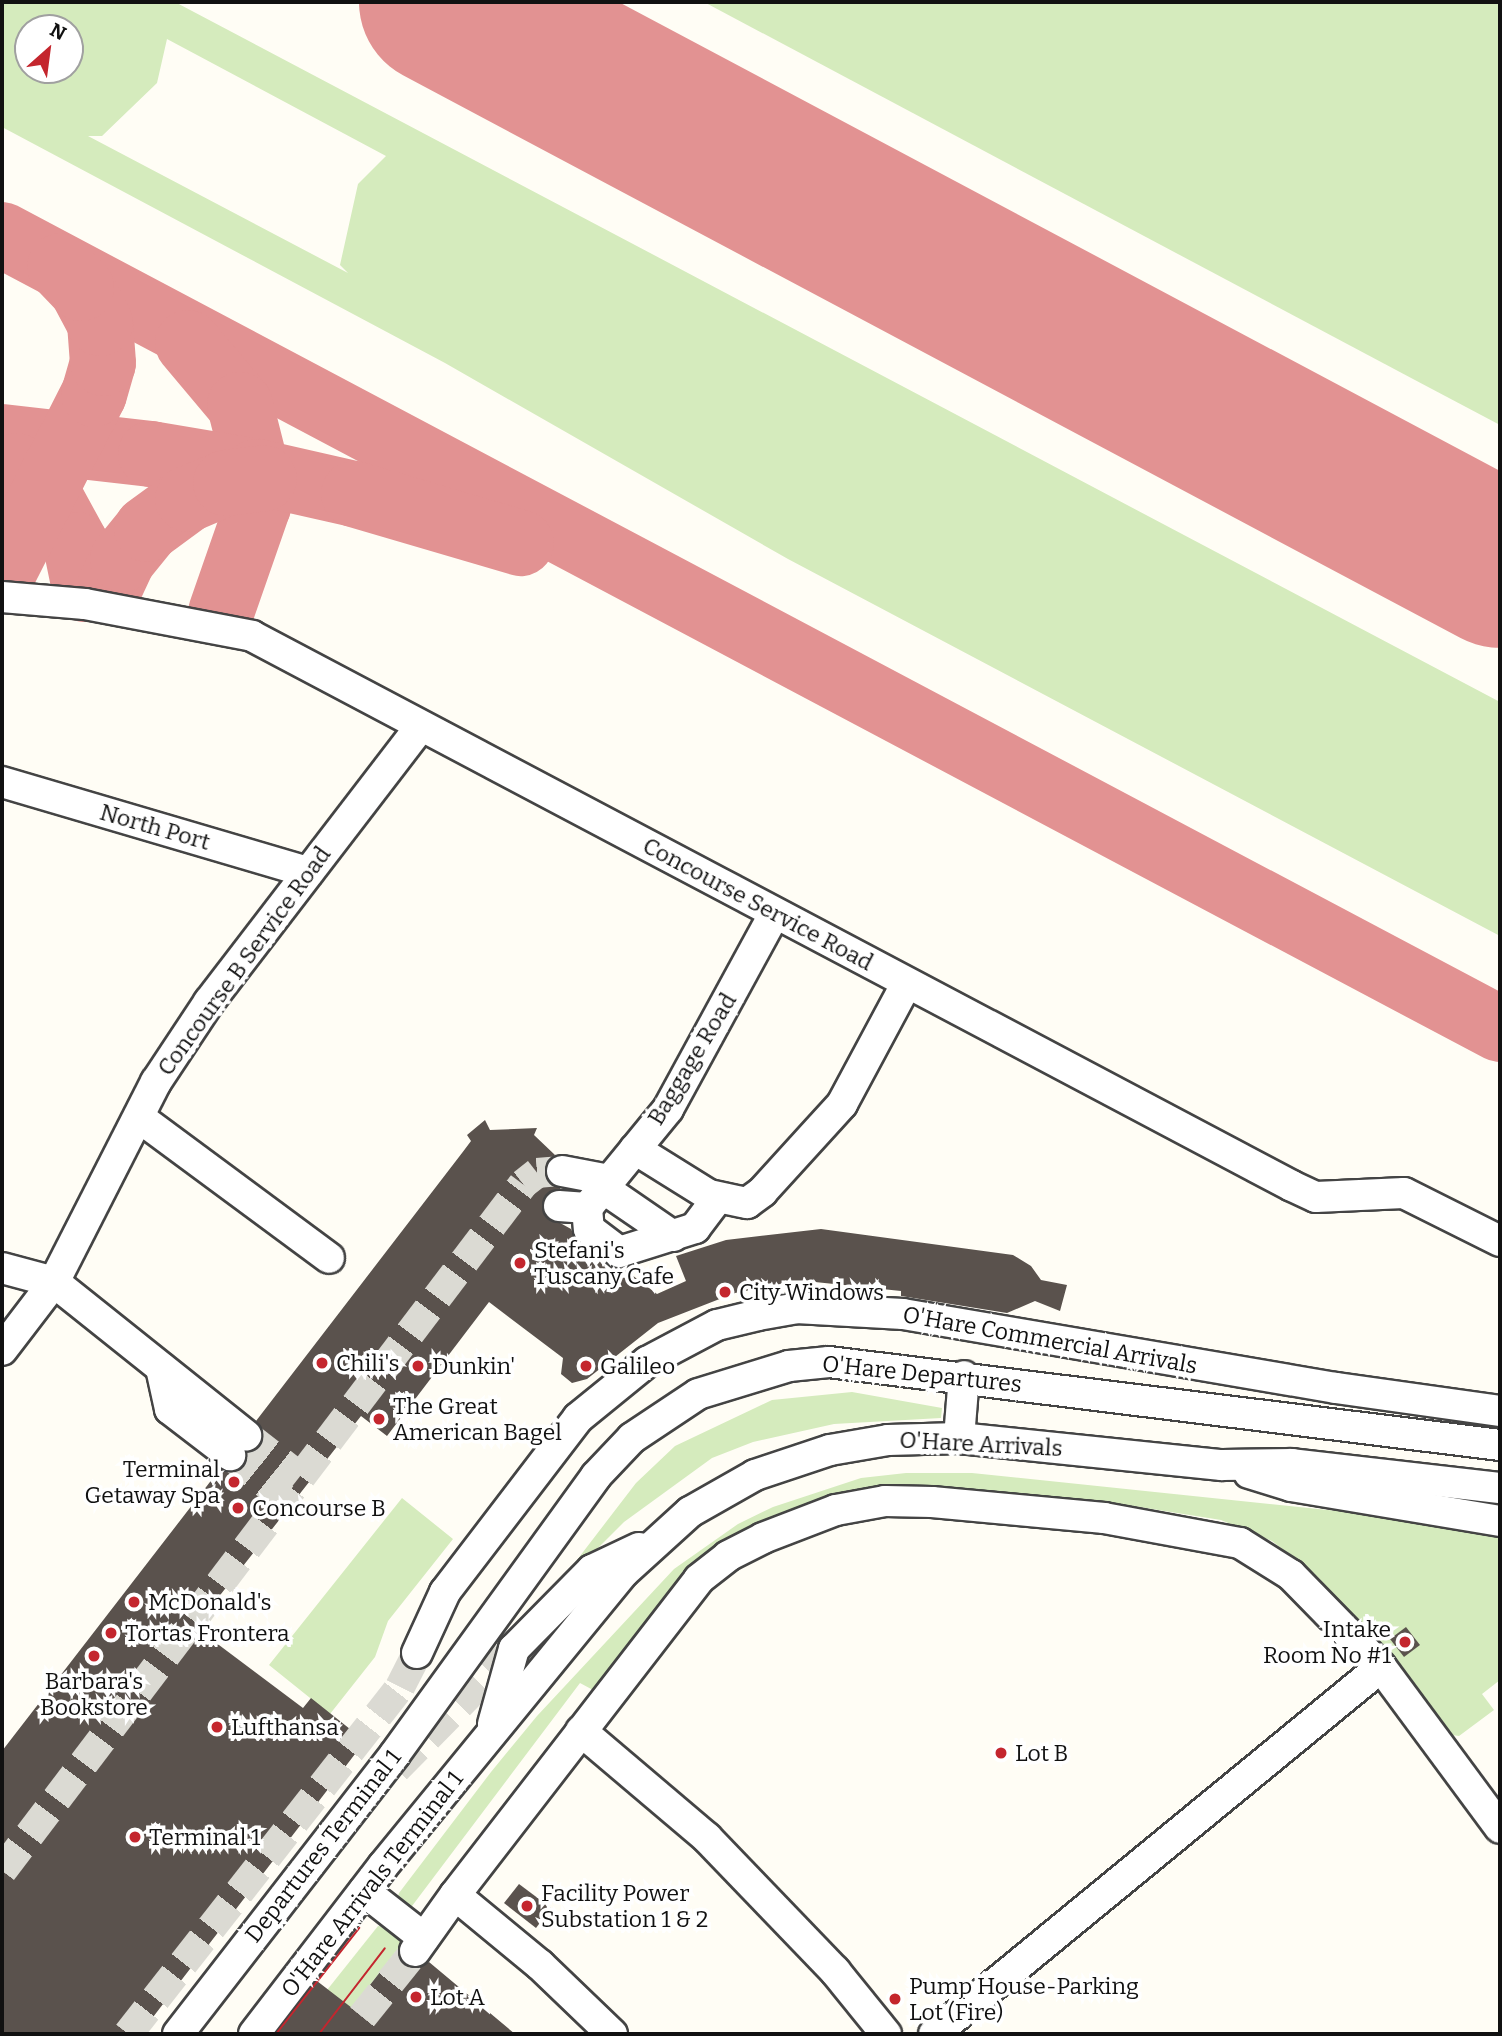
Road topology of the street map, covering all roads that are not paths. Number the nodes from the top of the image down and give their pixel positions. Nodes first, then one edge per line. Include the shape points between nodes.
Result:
1 (2, 597) edge
2 (420, 727) junction
3 (2, 782) edge
4 (308, 872) junction
5 (775, 913) junction
6 (907, 983) junction
7 (140, 1118) junction
8 (635, 1149) junction
9 (562, 1171) dead end
10 (589, 1196) junction
11 (718, 1198) junction
12 (673, 1236) junction
13 (1500, 1241) edge
14 (329, 1258) dead end
15 (2, 1268) edge
16 (54, 1282) junction
17 (2, 1350) edge
18 (964, 1376) junction
19 (1500, 1411) edge
20 (959, 1438) junction
21 (238, 1445) tunnel mouth
22 (1500, 1445) edge
23 (1222, 1465) junction
24 (1500, 1488) edge
25 (1500, 1521) edge
26 (656, 1540) junction
27 (417, 1653) tunnel mouth
28 (467, 1655) joint
29 (1381, 1667) junction
30 (582, 1731) junction
31 (490, 1735) junction
32 (1500, 1828) edge
33 (364, 1891) junction
34 (455, 1895) junction
35 (178, 2034) edge
36 (254, 2034) edge
37 (612, 2034) edge
38 (886, 2034) edge
39 (934, 2034) edge

1 - 2 street, Concourse Service Road via 85,604 252,636
2 - 4 street, Concourse B Service Road
2 - 5 street, Concourse Service Road
3 - 4 street, North Port
4 - 7 street, Concourse B Service Road via 209,1002 156,1082
5 - 6 street, Concourse Service Road
5 - 8 street, Baggage Road via 668,1109
6 - 11 street via 842,1104 762,1192 747,1203
6 - 13 street, Concourse Service Road via 1316,1197 1404,1193
7 - 14 street
7 - 16 street, Concourse B Service Road
8 - 10 street, Baggage Road
8 - 11 street
9 - 10 street
10 - 12 street
10 - 12 street via 589,1229 620,1252
11 - 12 street via 703,1223
15 - 16 street
16 - 17 street, Concourse B Service Road
16 - 21 street via 161,1368
18 - 20 street
18 - 22 street, O'Hare Departures
18 - 28 street, O'Hare Departures via 829,1362 789,1366 698,1394 632,1438 596,1476
19 - 27 street, O'Hare Commercial Arrivals via 1336,1388 903,1314 796,1308 758,1315 717,1325 648,1362 578,1418 445,1592
20 - 23 street, O'Hare Arrivals
20 - 26 street, O'Hare Arrivals via 888,1440 793,1460 726,1491
23 - 24 street, O'Hare Arrivals via 1292,1464
23 - 25 street via 1291,1486
26 - 31 street, O'Hare Arrivals
26 - 31 street via 592,1570 521,1642
28 - 35 street, Departures Terminal 1
29 - 30 street via 1291,1575 1240,1543 1104,1518 885,1501 797,1522 728,1556 699,1579
29 - 32 street
29 - 39 street
30 - 34 street
30 - 38 street via 707,1838 835,1971
31 - 33 street, O'Hare Arrivals Terminal 1
33 - 34 street via 419,1944
33 - 36 street, O'Hare Arrivals Terminal 1
34 - 37 street via 540,1965

